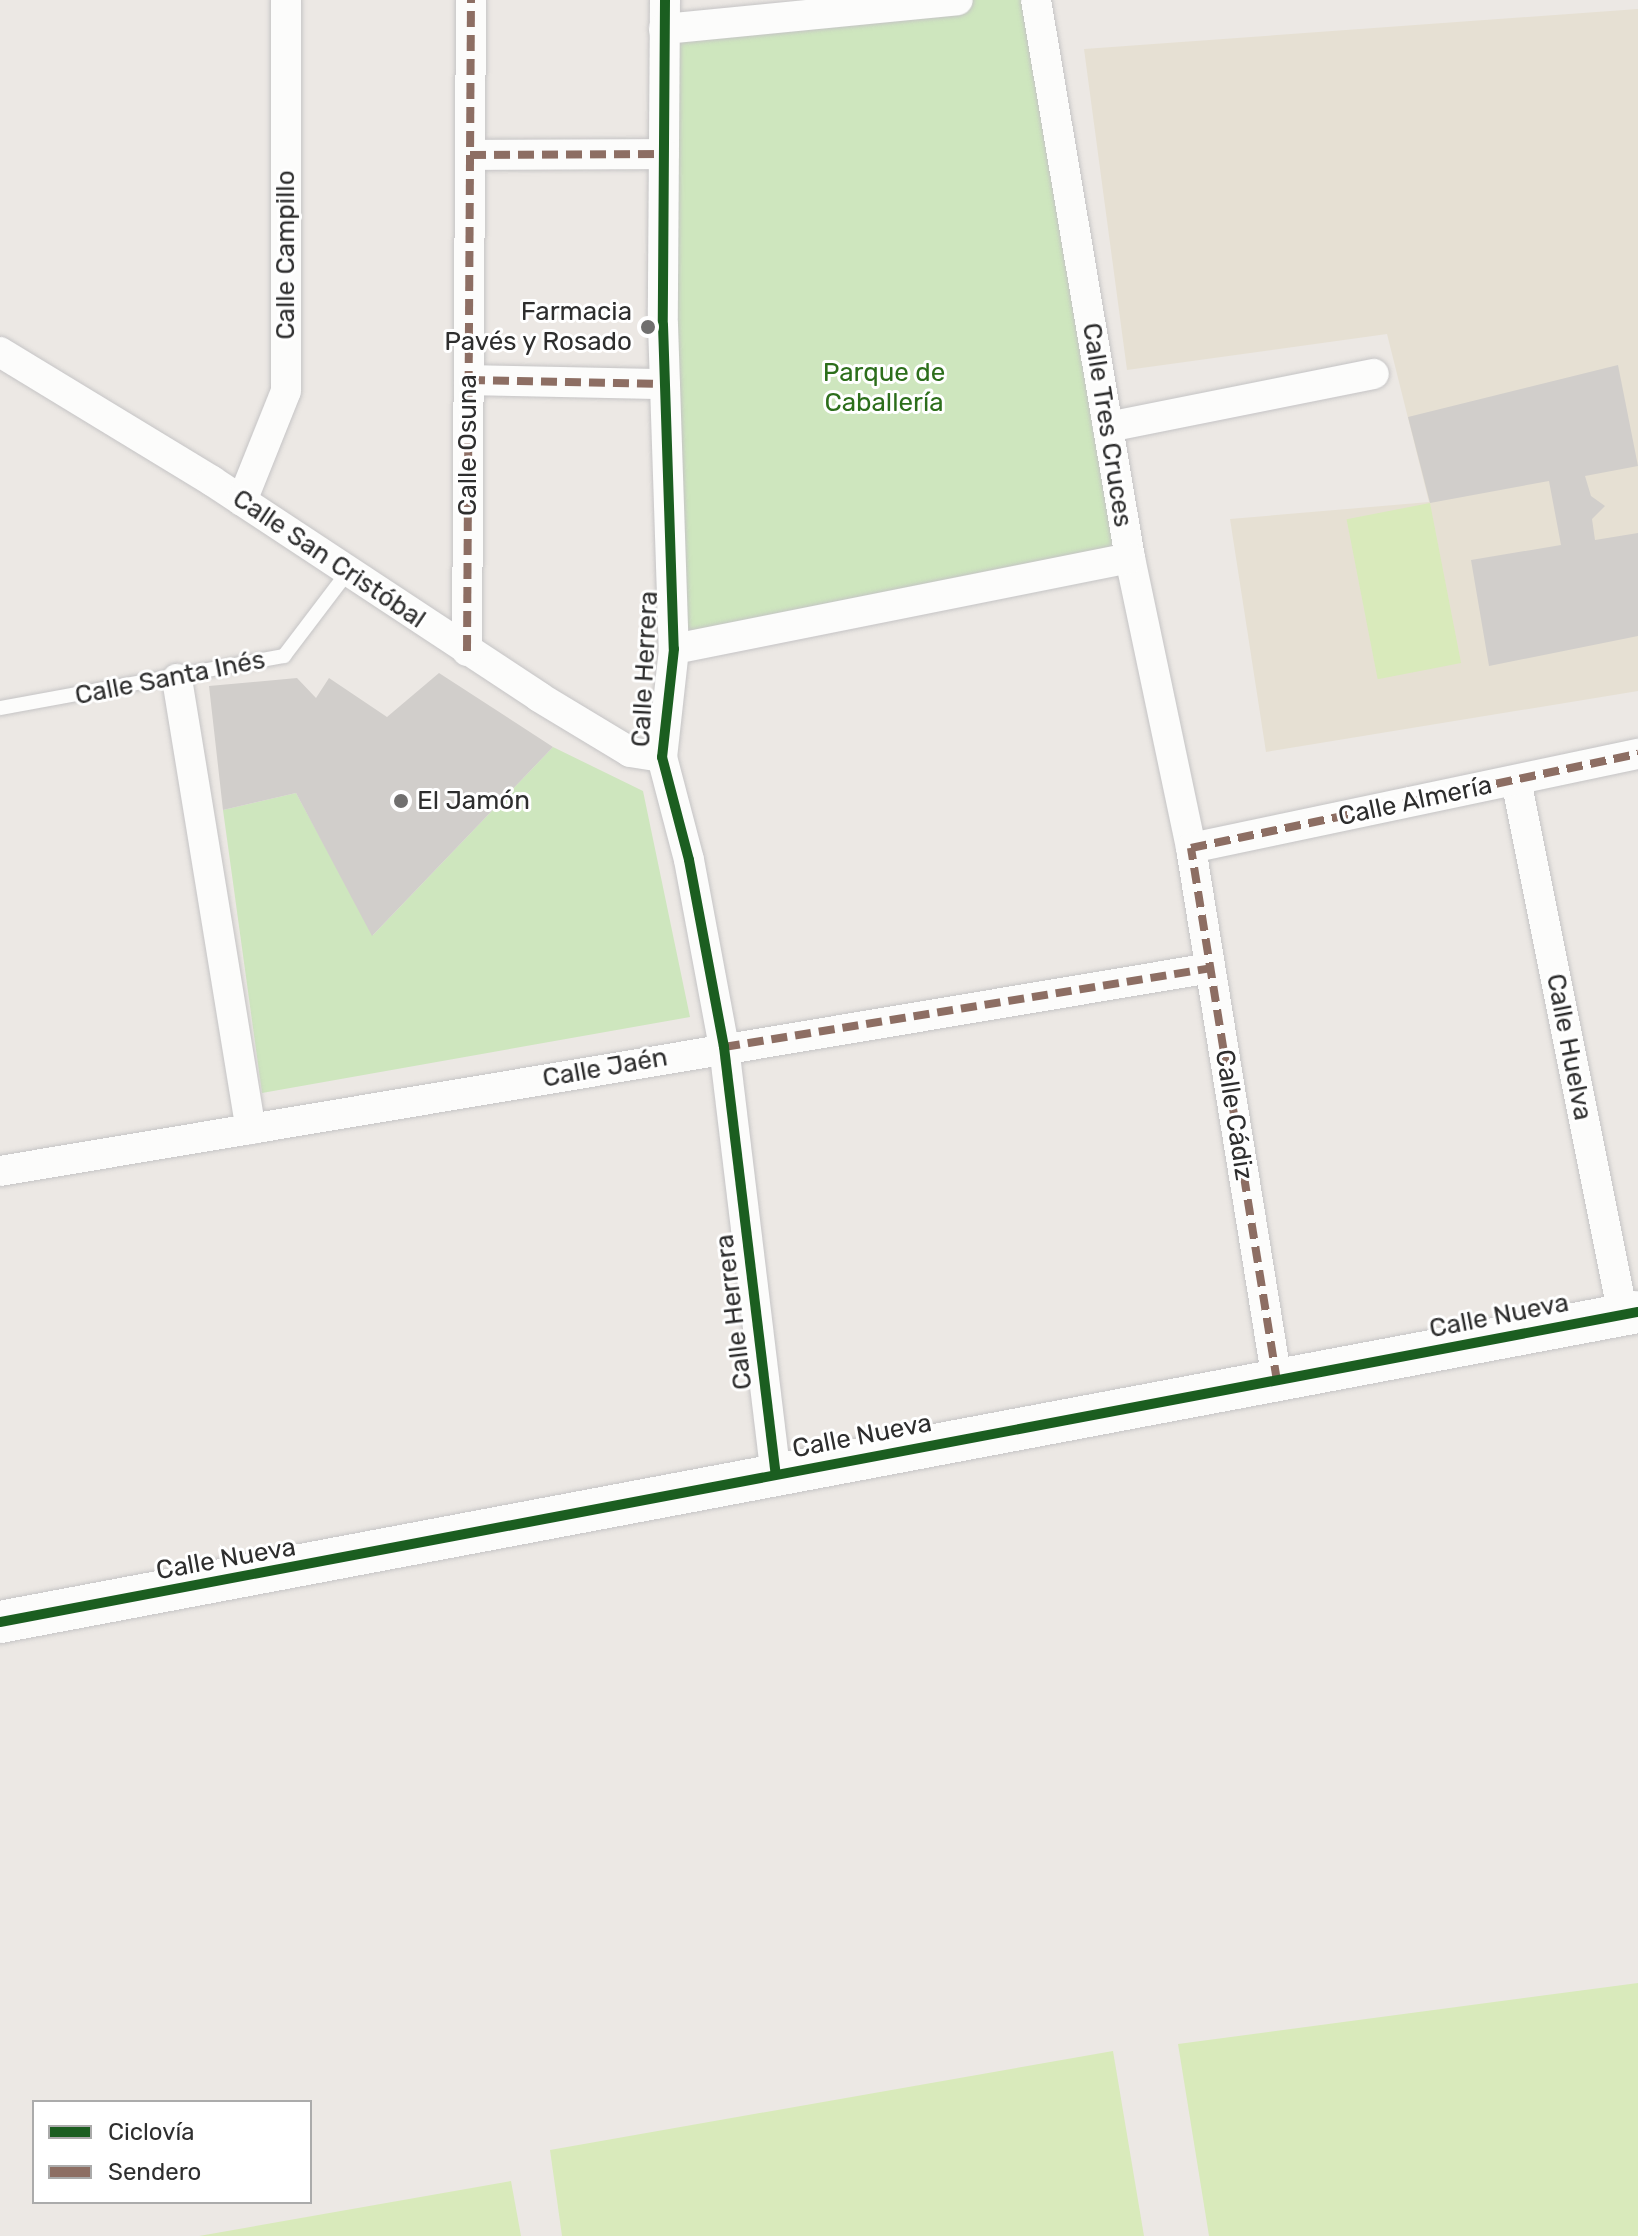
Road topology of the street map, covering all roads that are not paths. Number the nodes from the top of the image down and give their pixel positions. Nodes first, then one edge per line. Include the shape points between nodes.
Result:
1 (286, 0) edge
2 (471, 0) edge
3 (958, 0) edge
4 (1036, 0) edge
5 (664, 14) edge
6 (664, 154) junction
7 (470, 155) junction
8 (0, 352) edge
9 (1374, 374) dead end
10 (469, 380) junction
11 (665, 384) junction
12 (1108, 427) junction
13 (242, 501) junction
14 (1130, 558) junction
15 (347, 573) junction
16 (674, 649) junction
17 (467, 651) junction
18 (177, 679) junction
19 (0, 708) edge
20 (1638, 754) edge
21 (662, 757) junction
22 (1516, 780) junction
23 (1191, 848) junction
24 (1210, 968) junction
25 (724, 1047) junction
26 (251, 1129) junction
27 (0, 1171) edge
28 (1630, 1314) edge
29 (1277, 1381) junction
30 (776, 1474) junction
31 (0, 1622) edge

1 - 13 street, Calle Campillo via 286,391
2 - 7 street, Calle Osuna
3 - 5 street
4 - 12 street, Calle Tres Cruces
5 - 6 street, Calle Herrera
6 - 7 street
6 - 11 street, Calle Herrera
7 - 10 street, Calle Osuna
8 - 13 street, Calle San Cristóbal
9 - 12 street
10 - 11 street
10 - 17 street, Calle Osuna
11 - 16 street, Calle Herrera
12 - 14 street, Calle Tres Cruces
13 - 15 street, Calle San Cristóbal
14 - 16 street
14 - 23 street, Calle Tres Cruces
15 - 17 street, Calle San Cristóbal
15 - 18 lane, Calle Santa Inés via 284,656
16 - 21 street, Calle Herrera
17 - 21 street, Calle San Cristóbal via 630,752
18 - 19 lane, Calle Santa Inés
18 - 26 street
20 - 22 street, Calle Almería
21 - 25 street, Calle Herrera via 689,860
22 - 23 street, Calle Almería
22 - 28 street, Calle Huelva
23 - 24 street, Calle Cádiz
24 - 25 street, Calle Jaén
24 - 29 street, Calle Cádiz
25 - 26 street, Calle Jaén
25 - 30 street, Calle Herrera
26 - 27 street, Calle Jaén
28 - 29 street, Calle Nueva
29 - 30 street, Calle Nueva
30 - 31 street, Calle Nueva

